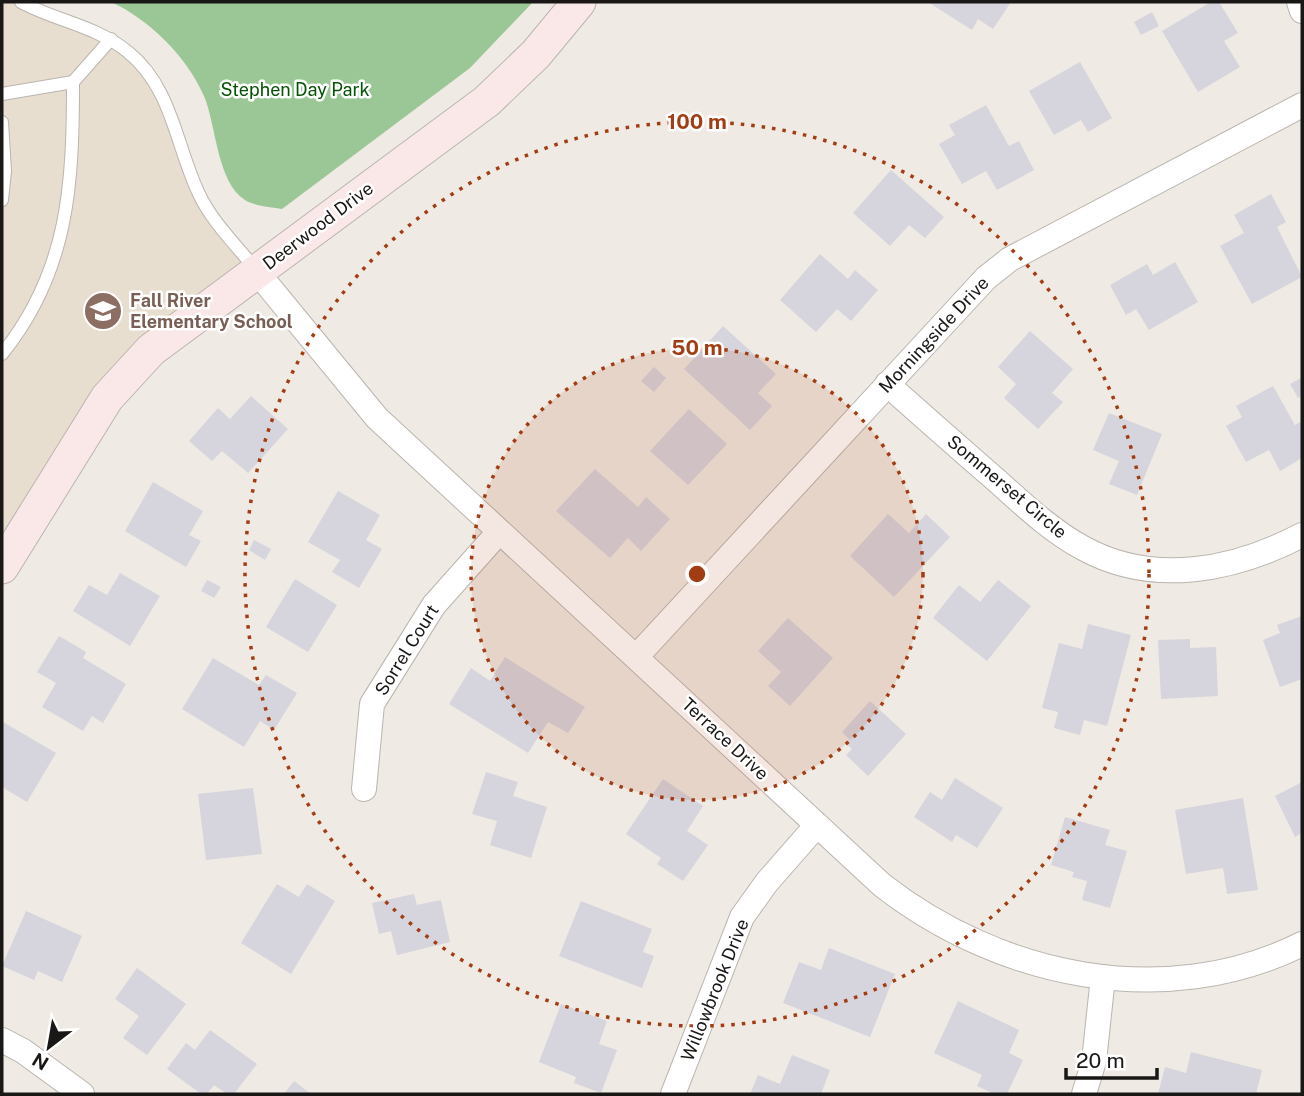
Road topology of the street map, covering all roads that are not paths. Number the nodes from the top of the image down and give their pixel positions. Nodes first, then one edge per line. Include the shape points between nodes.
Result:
1 (21, 2) edge
2 (579, 2) edge
3 (1298, 2) edge
4 (1302, 11) edge
5 (111, 40) junction
6 (73, 82) junction
7 (2, 94) edge
8 (1302, 105) edge
9 (2, 122) edge
10 (2, 200) edge
11 (257, 272) junction
12 (2, 354) edge
13 (887, 384) junction
14 (499, 532) junction
15 (1302, 535) edge
16 (2, 567) edge
17 (637, 656) junction
18 (364, 789) dead end
19 (817, 825) junction
20 (1302, 944) edge
21 (1103, 978) junction
22 (2, 1040) edge
23 (82, 1094) edge
24 (673, 1094) edge
25 (1084, 1094) edge

1 - 5 lane
2 - 11 street, Deerwood Drive via 536,54 487,101
3 - 4 street
5 - 6 lane
5 - 11 lane via 137,60 159,88 199,194
6 - 7 lane
6 - 12 lane via 73,162 62,235 46,282
8 - 13 street, Morningside Drive via 1010,259 966,297
9 - 10 lane
11 - 14 street, Terrace Drive via 377,418
11 - 16 street, Deerwood Drive via 151,351 107,398
13 - 15 street, Sommerset Circle via 1044,522 1099,556 1154,569 1200,569 1248,559
13 - 17 street, Morningside Drive
14 - 17 street, Terrace Drive
14 - 18 street, Sorrel Court via 433,604 372,704
17 - 19 street, Terrace Drive
19 - 21 street, Terrace Drive via 897,897 958,936 1044,967
19 - 24 street, Willowbrook Drive via 742,917
20 - 21 street, Terrace Drive via 1242,968 1203,976
21 - 25 street via 1094,1061
22 - 23 street

